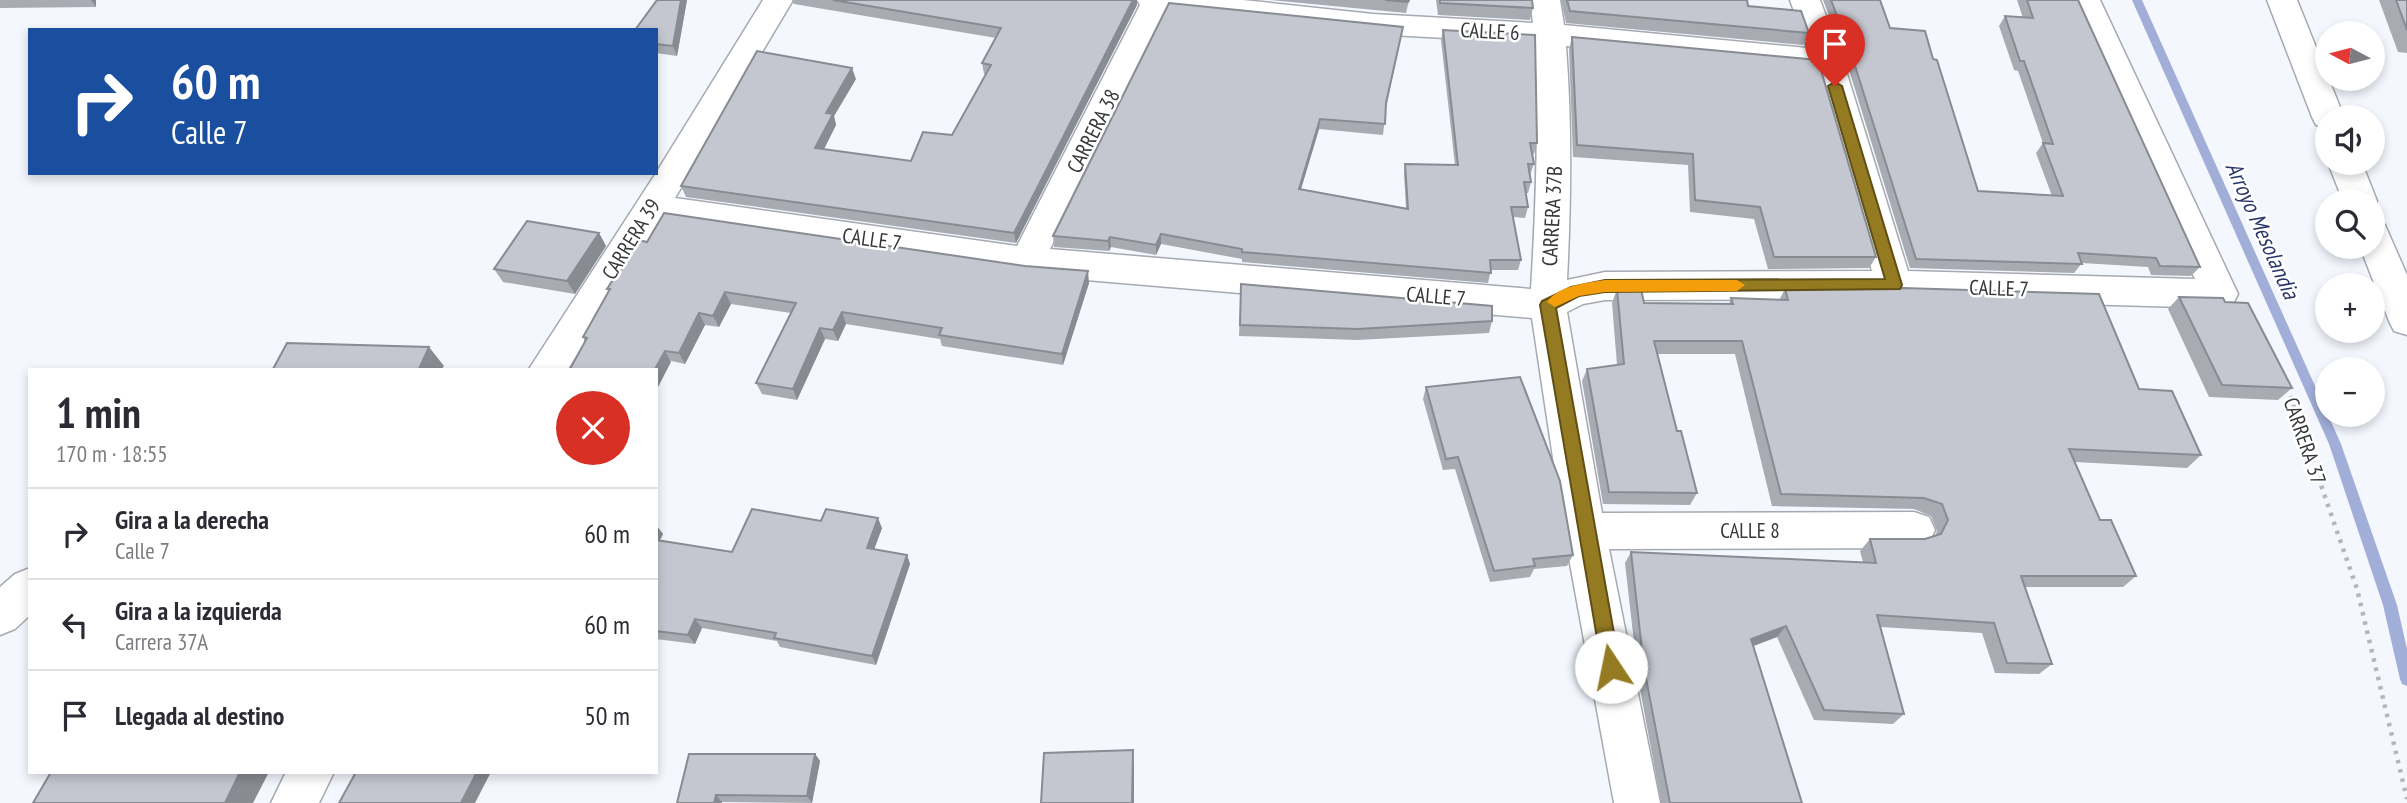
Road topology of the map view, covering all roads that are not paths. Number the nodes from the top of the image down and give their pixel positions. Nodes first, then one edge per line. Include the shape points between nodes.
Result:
1 (778, 0) edge
2 (1152, 0) edge
3 (1158, 0) edge
4 (1805, 0) edge
5 (2085, 0) edge
6 (2282, 0) edge
7 (1547, 17) edge
8 (1828, 61) junction
9 (2323, 105) edge
10 (652, 207) junction
11 (2383, 259) edge
12 (1027, 261) junction
13 (1895, 285) junction
14 (1548, 305) junction
15 (2407, 321) edge
16 (549, 368) edge
17 (1914, 530) dead end
18 (1585, 531) junction
19 (28, 589) edge
20 (0, 615) edge
21 (310, 774) edge
22 (294, 803) edge
23 (1637, 803) edge

1 - 10 street, CARRERA 39
2 - 3 street, CALLE 6
3 - 7 street, CALLE 6 via 1373,24
3 - 12 street, CARRERA 38
4 - 8 street
5 - 13 street, CALLE 7 via 2220,294
6 - 9 street
7 - 8 street, CALLE 6
7 - 14 street, CARRERA 37B via 1555,184
8 - 13 street
10 - 12 street, CALLE 7
10 - 16 street, CARRERA 39
11 - 15 street
12 - 14 street, CALLE 7
13 - 14 street, CALLE 7 via 1605,286 1576,291
14 - 18 street, CARRERA 37B
17 - 18 street, CALLE 8
18 - 23 street, CARRERA 37B
19 - 20 street
21 - 22 street

